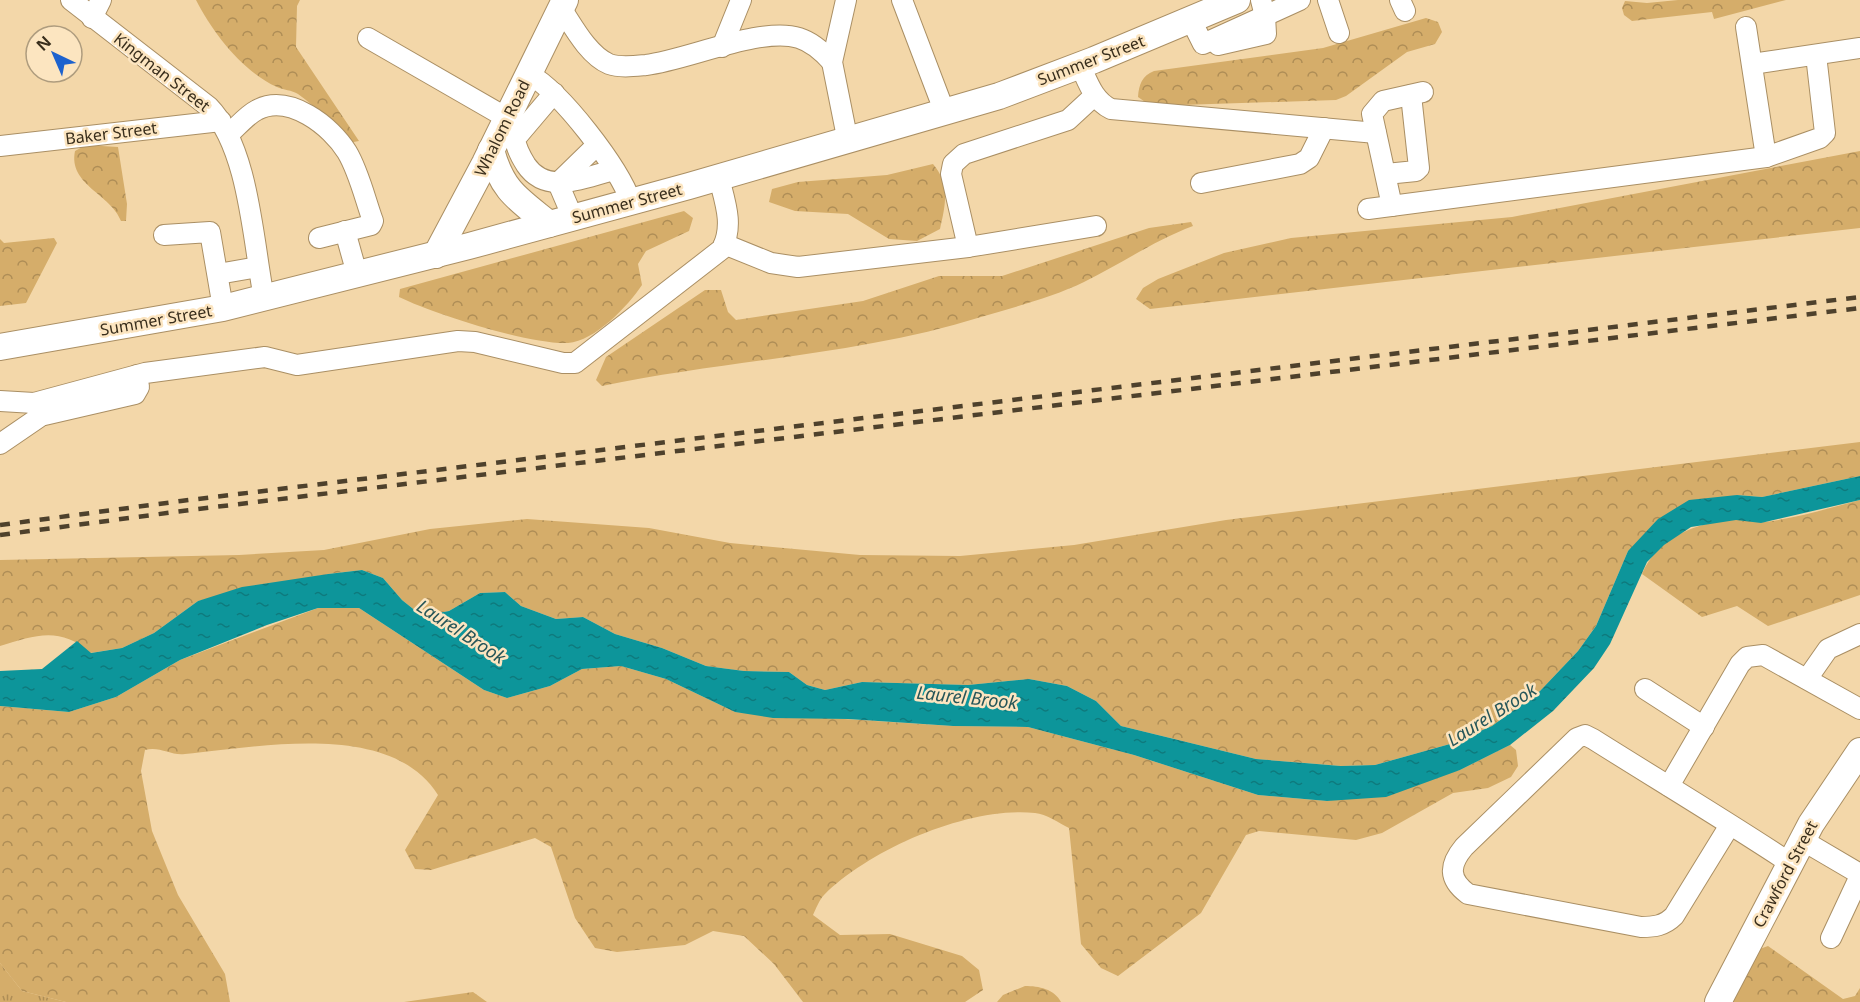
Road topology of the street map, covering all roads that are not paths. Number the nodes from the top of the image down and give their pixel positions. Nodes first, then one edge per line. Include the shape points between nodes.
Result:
1 (71, 0) edge
2 (741, 0) edge
3 (846, 0) edge
4 (902, 0) edge
5 (1237, 0) edge
6 (1300, 0) edge
7 (1328, 0) edge
8 (563, 4) edge
9 (1263, 8) edge
10 (97, 9) edge
11 (1191, 20) junction
12 (1746, 27) dead end
13 (1339, 33) dead end
14 (368, 38) dead end
15 (722, 47) junction
16 (1860, 48) edge
17 (1816, 55) junction
18 (832, 62) junction
19 (1752, 64) junction
20 (1080, 65) junction
21 (528, 74) junction
22 (554, 93) junction
23 (1094, 96) junction
24 (945, 113) junction
25 (225, 127) junction
26 (1324, 128) junction
27 (1376, 133) junction
28 (503, 135) junction
29 (848, 142) junction
30 (0, 146) edge
31 (596, 146) junction
32 (1766, 157) junction
33 (614, 170) junction
34 (1386, 174) junction
35 (719, 178) junction
36 (558, 183) junction
37 (1201, 183) dead end
38 (631, 202) junction
39 (1392, 206) junction
40 (1368, 209) dead end
41 (561, 221) junction
42 (1096, 226) dead end
43 (345, 231) junction
44 (164, 235) dead end
45 (319, 238) dead end
46 (724, 243) junction
47 (968, 247) junction
48 (436, 255) junction
49 (258, 267) junction
50 (218, 274) junction
51 (357, 274) junction
52 (264, 298) junction
53 (223, 308) junction
54 (0, 346) edge
55 (0, 400) edge
56 (38, 409) junction
57 (0, 444) edge
58 (1860, 634) edge
59 (1807, 679) junction
60 (1646, 689) dead end
61 (1860, 710) edge
62 (1704, 727) junction
63 (1860, 751) edge
64 (1669, 786) junction
65 (1730, 825) junction
66 (1802, 840) junction
67 (1790, 863) junction
68 (1860, 875) edge
69 (1831, 938) dead end
70 (1718, 1002) edge

1 - 10 street, Kingman Street
2 - 15 street
3 - 18 street
4 - 24 street
5 - 11 main road, Summer Street
6 - 9 street
7 - 13 street
8 - 15 street via 594,52 616,65 659,63
8 - 21 main road, Whalom Road
9 - 11 street via 1203,44
10 - 25 street, Kingman Street
11 - 20 main road, Summer Street
12 - 19 street
14 - 28 street
15 - 18 street via 771,35 791,36 808,42
16 - 17 street
17 - 19 street
17 - 32 street via 1825,133
18 - 29 street
19 - 32 street
20 - 23 street
20 - 24 main road, Summer Street
21 - 22 street
21 - 28 main road, Whalom Road
22 - 28 street
22 - 31 street
23 - 26 street via 1111,109
23 - 47 street via 1068,120 956,160 951,174
24 - 29 main road, Summer Street
25 - 30 street, Baker Street
25 - 43 street via 273,105 294,108 328,131 350,159 373,221
25 - 49 street, Kingman Street via 240,169
26 - 27 street
26 - 37 street via 1309,158 1300,164
27 - 34 street
27 - 34 street via 1372,114 1377,105 1417,93 1419,168
28 - 36 street via 541,180
28 - 41 main road via 497,174 511,194
28 - 48 main road, Whalom Road
29 - 35 main road, Summer Street
31 - 33 street
31 - 36 street
32 - 39 street
33 - 36 street
33 - 38 street
34 - 39 street
35 - 38 main road, Summer Street
35 - 46 street via 729,217
36 - 41 street
38 - 41 main road, Summer Street
39 - 40 street
41 - 48 main road, Summer Street
42 - 47 street
43 - 45 street
43 - 51 street
44 - 50 street via 210,232
46 - 47 street via 771,263 798,267
46 - 56 street via 703,264 575,363 458,340 297,365 265,357 137,375
48 - 51 main road, Summer Street
49 - 50 street
49 - 52 street, Kingman Street
50 - 53 street
51 - 52 main road, Summer Street
52 - 53 main road, Summer Street
53 - 54 main road, Summer Street
55 - 56 street
56 - 57 street
58 - 59 street via 1828,649
59 - 61 street
59 - 62 street via 1763,655 1747,657
60 - 62 street
62 - 64 street
63 - 66 main road, Crawford Street
64 - 65 street
64 - 65 street via 1582,736 1464,847 1452,864 1454,881 1468,894 1656,927 1674,916
65 - 67 street
66 - 67 main road, Crawford Street
66 - 68 street
67 - 70 main road, Crawford Street
68 - 69 street

